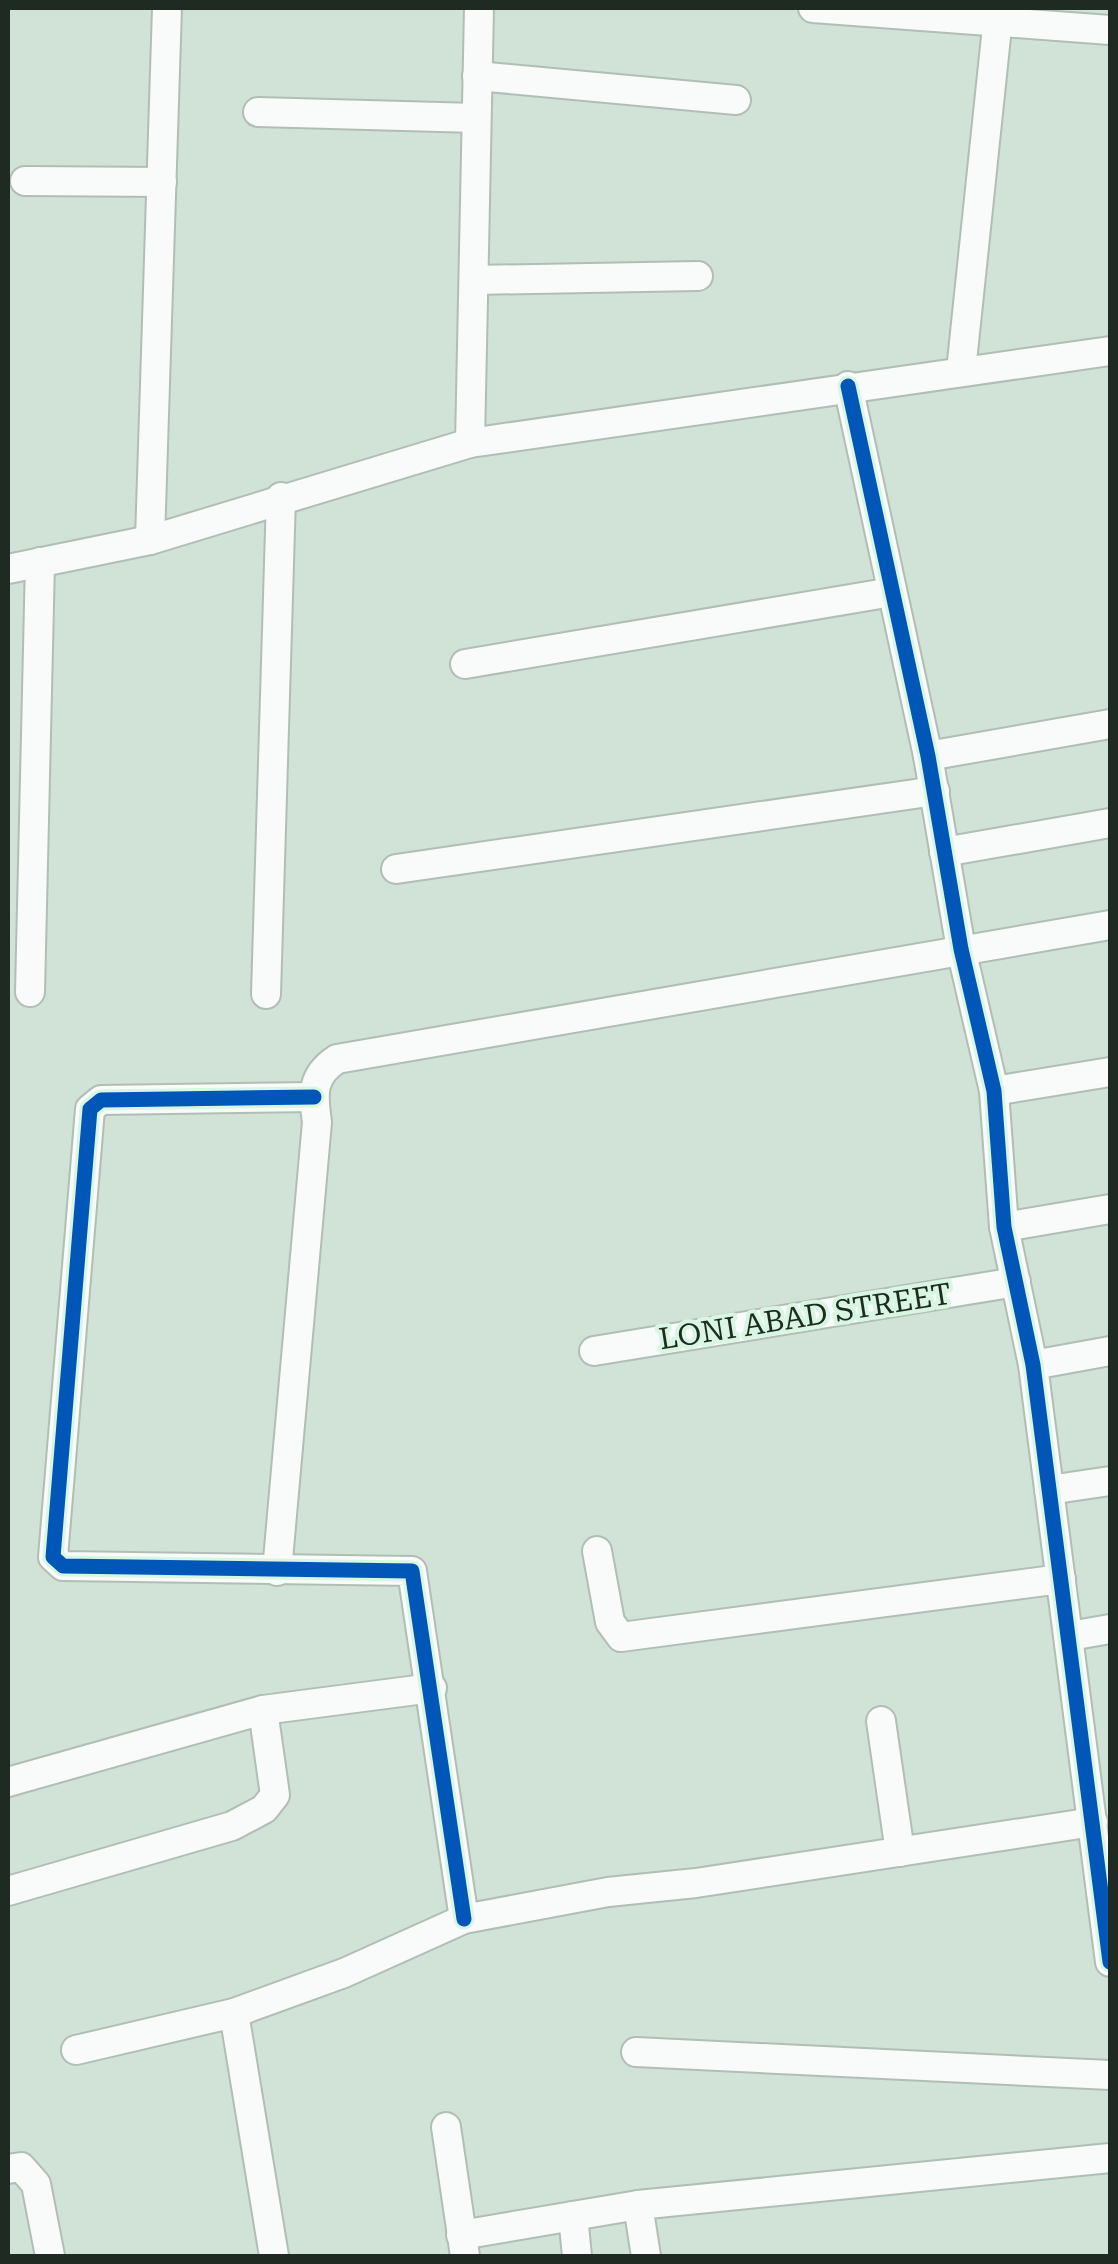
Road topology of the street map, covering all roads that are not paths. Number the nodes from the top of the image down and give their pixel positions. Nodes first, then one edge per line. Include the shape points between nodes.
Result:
1 (168, 8) edge
2 (479, 8) edge
3 (813, 8) edge
4 (998, 14) edge
5 (1110, 30) edge
6 (476, 76) junction
7 (736, 100) dead end
8 (258, 112) dead end
9 (476, 118) junction
10 (25, 180) dead end
11 (162, 182) junction
12 (698, 276) dead end
13 (474, 280) junction
14 (1110, 351) edge
15 (961, 371) junction
16 (848, 386) junction
17 (470, 443) junction
18 (281, 497) junction
19 (150, 540) junction
20 (40, 562) junction
21 (8, 569) edge
22 (892, 592) junction
23 (466, 664) dead end
24 (1110, 724) edge
25 (928, 756) junction
26 (935, 792) junction
27 (1110, 823) edge
28 (944, 852) junction
29 (396, 869) dead end
30 (1110, 924) edge
31 (961, 949) junction
32 (30, 992) dead end
33 (266, 994) dead end
34 (1110, 1072) edge
35 (994, 1091) junction
36 (314, 1097) junction
37 (1110, 1209) edge
38 (1004, 1227) junction
39 (1016, 1282) junction
40 (594, 1351) dead end
41 (1110, 1351) edge
42 (1033, 1364) junction
43 (1110, 1481) edge
44 (1049, 1490) junction
45 (597, 1551) dead end
46 (277, 1571) junction
47 (1061, 1579) junction
48 (1110, 1628) edge
49 (1070, 1636) junction
50 (432, 1688) junction
51 (263, 1710) junction
52 (881, 1721) dead end
53 (1099, 1767) edge
54 (8, 1782) edge
55 (1093, 1822) junction
56 (900, 1852) junction
57 (1106, 1887) edge
58 (8, 1891) edge
59 (464, 1919) junction
60 (1110, 1962) edge
61 (234, 2013) junction
62 (76, 2050) dead end
63 (636, 2052) dead end
64 (1110, 2075) edge
65 (446, 2128) dead end
66 (1110, 2158) edge
67 (8, 2169) edge
68 (638, 2205) junction
69 (573, 2216) junction
70 (463, 2246) edge
71 (50, 2256) edge
72 (274, 2256) edge
73 (578, 2256) edge
74 (646, 2256) edge

1 - 11 street
2 - 6 street
3 - 4 street
4 - 5 street
4 - 15 street
6 - 7 street
6 - 9 street
8 - 9 street
9 - 13 street
10 - 11 street
11 - 19 street
12 - 13 street
13 - 17 street
14 - 15 street
15 - 16 street
16 - 17 street
16 - 22 street
17 - 18 street
18 - 19 street
18 - 33 street
19 - 20 street
20 - 21 street
20 - 32 street
22 - 23 street
22 - 25 street
24 - 25 street
25 - 26 street
26 - 28 street
26 - 29 street
27 - 28 street
28 - 31 street
30 - 31 street
31 - 35 street
31 - 36 street via 336,1059 316,1079
34 - 35 street
35 - 38 street
36 - 46 street
36 - 46 street via 102,1100 90,1108 52,1557 63,1566
37 - 38 street
38 - 39 street
39 - 40 street, LONI ABAD STREET
39 - 42 street
41 - 42 street
42 - 44 street
43 - 44 street
44 - 47 street
45 - 47 street via 610,1622 621,1637
46 - 50 street via 412,1571
47 - 49 street
48 - 49 street
49 - 53 street
50 - 51 street
50 - 59 street
51 - 54 street
51 - 58 street via 274,1795 264,1809 232,1826
52 - 56 street
53 - 55 street
55 - 56 street
55 - 57 street
56 - 59 street
57 - 60 street
59 - 61 street
61 - 62 street
61 - 72 street
63 - 64 street
65 - 70 street
66 - 68 street
67 - 71 street via 21,2167 36,2184
68 - 69 street
68 - 74 street
69 - 70 street
69 - 73 street

